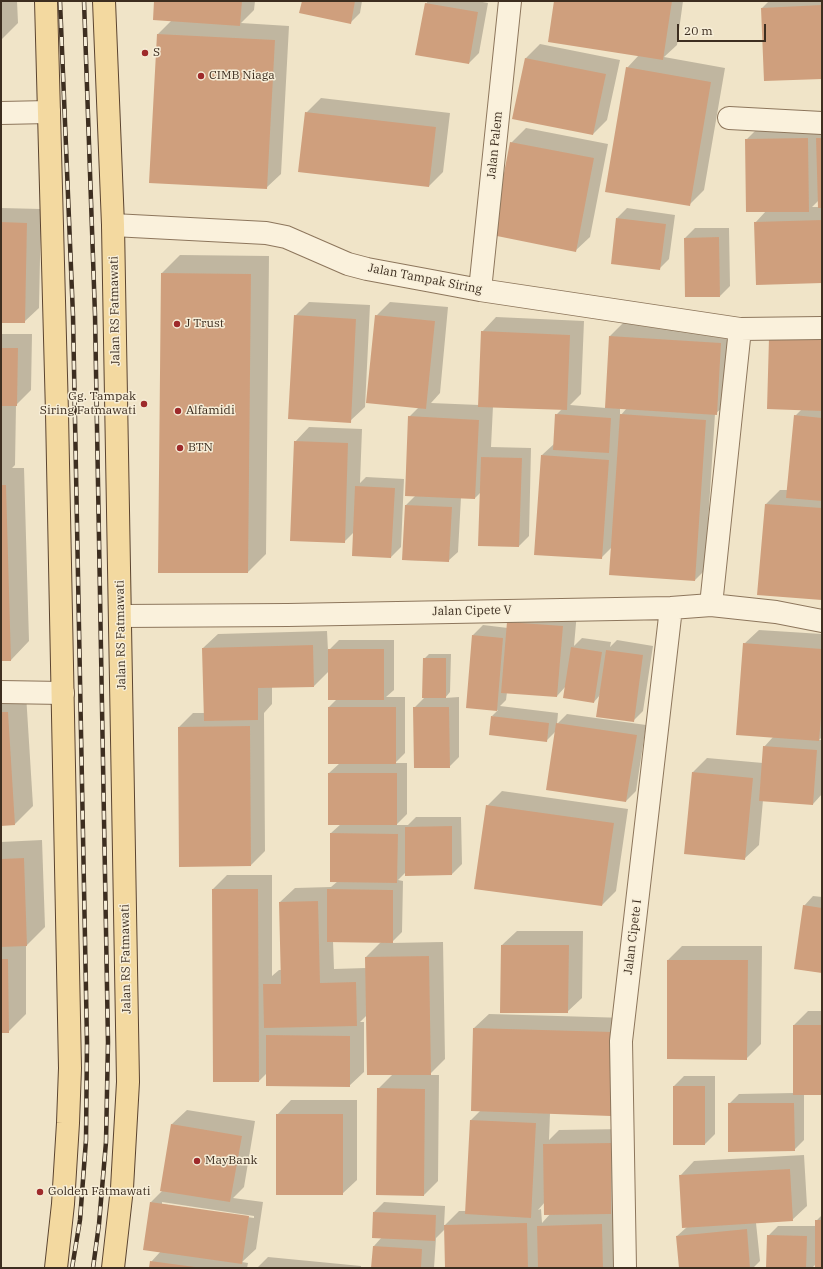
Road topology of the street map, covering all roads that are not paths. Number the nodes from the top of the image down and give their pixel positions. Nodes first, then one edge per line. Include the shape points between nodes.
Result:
1 (46, 1) edge
2 (104, 1) edge
3 (510, 1) edge
4 (49, 112) junction
5 (1, 113) edge
6 (729, 118) dead end
7 (822, 123) edge
8 (113, 225) junction
9 (480, 290) junction
10 (822, 328) edge
11 (740, 329) junction
12 (711, 605) junction
13 (671, 608) junction
14 (121, 616) junction
15 (822, 621) edge
16 (1, 692) edge
17 (63, 693) junction
18 (56, 1268) edge
19 (113, 1268) edge
20 (625, 1268) edge

1 - 4 main road
2 - 8 main road, Jalan RS Fatmawati
3 - 9 street, Jalan Palem
4 - 5 street
4 - 17 main road
6 - 7 street
8 - 9 street, Jalan Tampak Siring via 266,233 286,237 348,264
8 - 14 main road, Jalan RS Fatmawati
9 - 11 street, Jalan Tampak Siring
10 - 11 street, Jalan Tampak Siring
11 - 12 street
12 - 13 street, Jalan Cipete V
12 - 15 street, Jalan Cipete V via 776,612
13 - 14 street, Jalan Cipete V
13 - 20 street, Jalan Cipete I via 621,1041
14 - 19 main road, Jalan RS Fatmawati via 128,1082 122,1188
16 - 17 street
17 - 18 main road via 70,1068 63,1204

